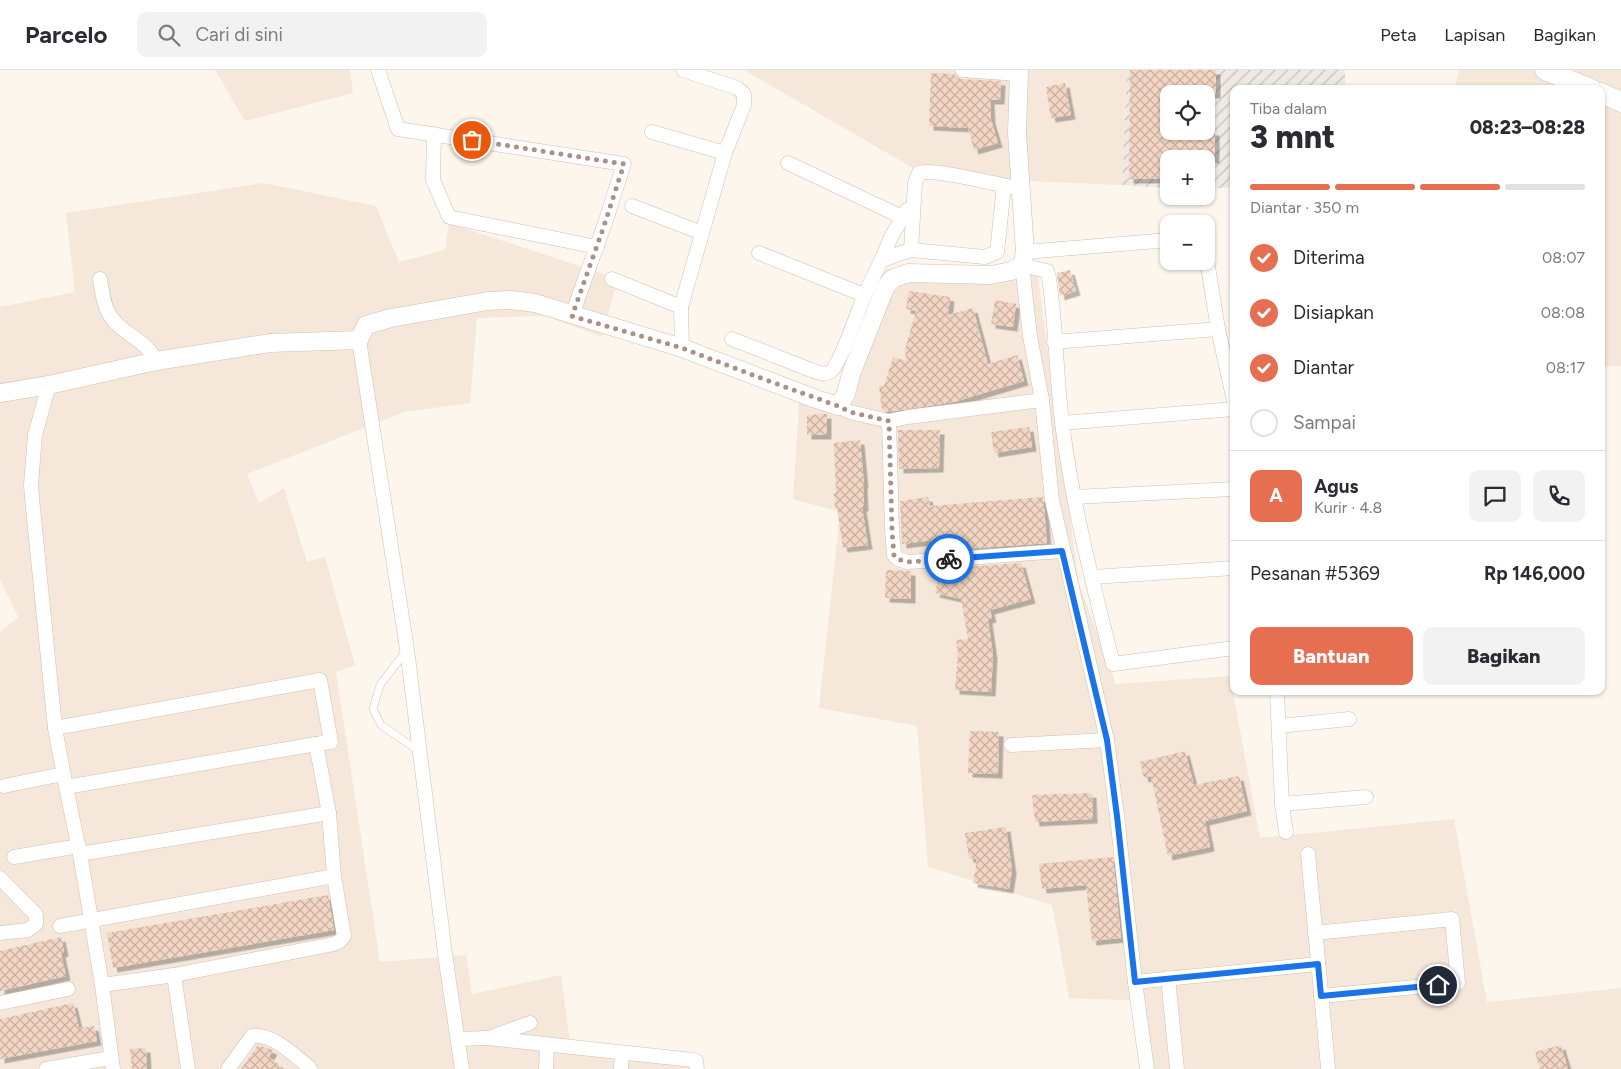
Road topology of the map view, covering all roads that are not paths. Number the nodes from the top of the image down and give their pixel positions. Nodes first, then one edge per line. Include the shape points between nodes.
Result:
1 (378, 70) edge
2 (683, 70) edge
3 (962, 70) edge
4 (1545, 70) edge
5 (1019, 72) edge
6 (1581, 85) edge
7 (1605, 95) edge
8 (1621, 102) edge
9 (652, 132) dead end
10 (434, 134) junction
11 (725, 153) junction
12 (788, 163) dead end
13 (1012, 187) junction
14 (913, 201) junction
15 (632, 206) dead end
16 (902, 217) junction
17 (702, 233) junction
18 (1160, 241) edge
19 (597, 247) junction
20 (911, 250) junction
21 (759, 253) dead end
22 (1023, 259) junction
23 (881, 261) junction
24 (1209, 270) edge
25 (612, 279) dead end
26 (100, 280) dead end
27 (864, 295) junction
28 (681, 307) junction
29 (572, 316) junction
30 (1218, 329) junction
31 (362, 332) junction
32 (732, 339) dead end
33 (1054, 342) junction
34 (682, 348) junction
35 (156, 361) junction
36 (1230, 382) edge
37 (49, 385) junction
38 (0, 393) edge
39 (1042, 400) junction
40 (838, 406) junction
41 (1230, 409) edge
42 (889, 421) junction
43 (1062, 423) junction
44 (1230, 489) edge
45 (1074, 497) junction
46 (1062, 551) junction
47 (1230, 568) edge
48 (1092, 577) junction
49 (407, 649) junction
50 (1230, 649) edge
51 (1277, 695) edge
52 (1349, 719) dead end
53 (1280, 726) junction
54 (55, 728) junction
55 (1107, 740) junction
56 (316, 744) junction
57 (1011, 745) dead end
58 (419, 751) junction
59 (64, 781) junction
60 (4, 786) dead end
61 (1366, 797) dead end
62 (1282, 804) junction
63 (329, 813) junction
64 (1286, 832) dead end
65 (80, 850) junction
66 (1308, 854) dead end
67 (14, 858) dead end
68 (334, 876) junction
69 (0, 878) edge
70 (90, 919) junction
71 (60, 926) dead end
72 (0, 933) edge
73 (1315, 933) junction
74 (1318, 964) junction
75 (174, 975) junction
76 (1168, 978) junction
77 (1135, 982) junction
78 (102, 985) junction
79 (68, 989) dead end
80 (1321, 996) junction
81 (0, 1003) edge
82 (530, 1023) dead end
83 (488, 1038) junction
84 (458, 1039) junction
85 (547, 1045) junction
86 (622, 1052) junction
87 (112, 1063) edge
88 (1328, 1067) dead end
89 (46, 1069) edge
90 (188, 1069) edge
91 (228, 1069) edge
92 (310, 1069) edge
93 (462, 1069) edge
94 (546, 1069) edge
95 (620, 1069) edge
96 (697, 1069) edge
97 (1147, 1069) edge
98 (1177, 1069) edge

1 - 10 street via 398,129
2 - 11 street via 737,88 744,94 744,105
3 - 5 street
4 - 6 main road
5 - 13 street
7 - 8 main road
9 - 11 street
10 - 19 street via 433,180 448,217
10 - 19 street via 624,164
11 - 17 street
12 - 16 street
13 - 14 street via 921,172 916,177
13 - 20 street via 997,252 985,257
13 - 22 street
14 - 16 street
14 - 20 street
15 - 17 street
16 - 23 street
17 - 28 street
18 - 22 street
19 - 29 street
20 - 23 street
21 - 27 street
22 - 33 street via 1047,271
22 - 39 street via 1030,336
22 - 40 street via 1011,271 991,275 908,273 892,279 851,374 846,394
23 - 27 street
24 - 30 street
25 - 28 street
26 - 35 street via 112,318 147,347
27 - 32 street via 841,354 830,372 817,372
28 - 34 street
29 - 31 street via 535,303 488,301 391,318
29 - 34 street
30 - 33 street
30 - 36 street
31 - 35 street
31 - 49 street
33 - 43 street
34 - 40 street
35 - 37 street
37 - 38 street
37 - 54 street via 35,435 31,484
39 - 42 street
39 - 46 street via 1052,500
40 - 42 street
41 - 43 street
42 - 46 street via 894,556 907,562
43 - 45 street
44 - 45 street
45 - 48 street
46 - 55 street
47 - 48 street
48 - 50 street via 1113,664
49 - 58 street
49 - 58 lane via 380,685 372,709 382,725
51 - 53 street
52 - 53 street
53 - 62 street
54 - 56 street via 320,680 332,742
54 - 59 street
55 - 57 street
55 - 77 street
56 - 59 street
56 - 63 street
58 - 84 street
59 - 60 street
59 - 65 street
61 - 62 street
62 - 64 street
63 - 65 street
63 - 68 street
65 - 67 street
65 - 70 street
66 - 73 street
68 - 70 street
68 - 75 street via 344,936 340,941
69 - 72 street via 36,915 36,924 28,930
70 - 71 street
70 - 78 street
73 - 74 street
73 - 80 street via 1452,919 1458,983
74 - 76 street
74 - 80 street
75 - 78 street
75 - 90 street
76 - 77 street
76 - 98 street
77 - 97 street
78 - 87 street
79 - 81 street
80 - 88 street
82 - 83 street
83 - 84 street
83 - 85 street
84 - 93 street
85 - 86 street
85 - 94 street
86 - 95 street
86 - 96 street via 693,1060
87 - 89 street
91 - 92 street via 252,1036 260,1035 284,1046

